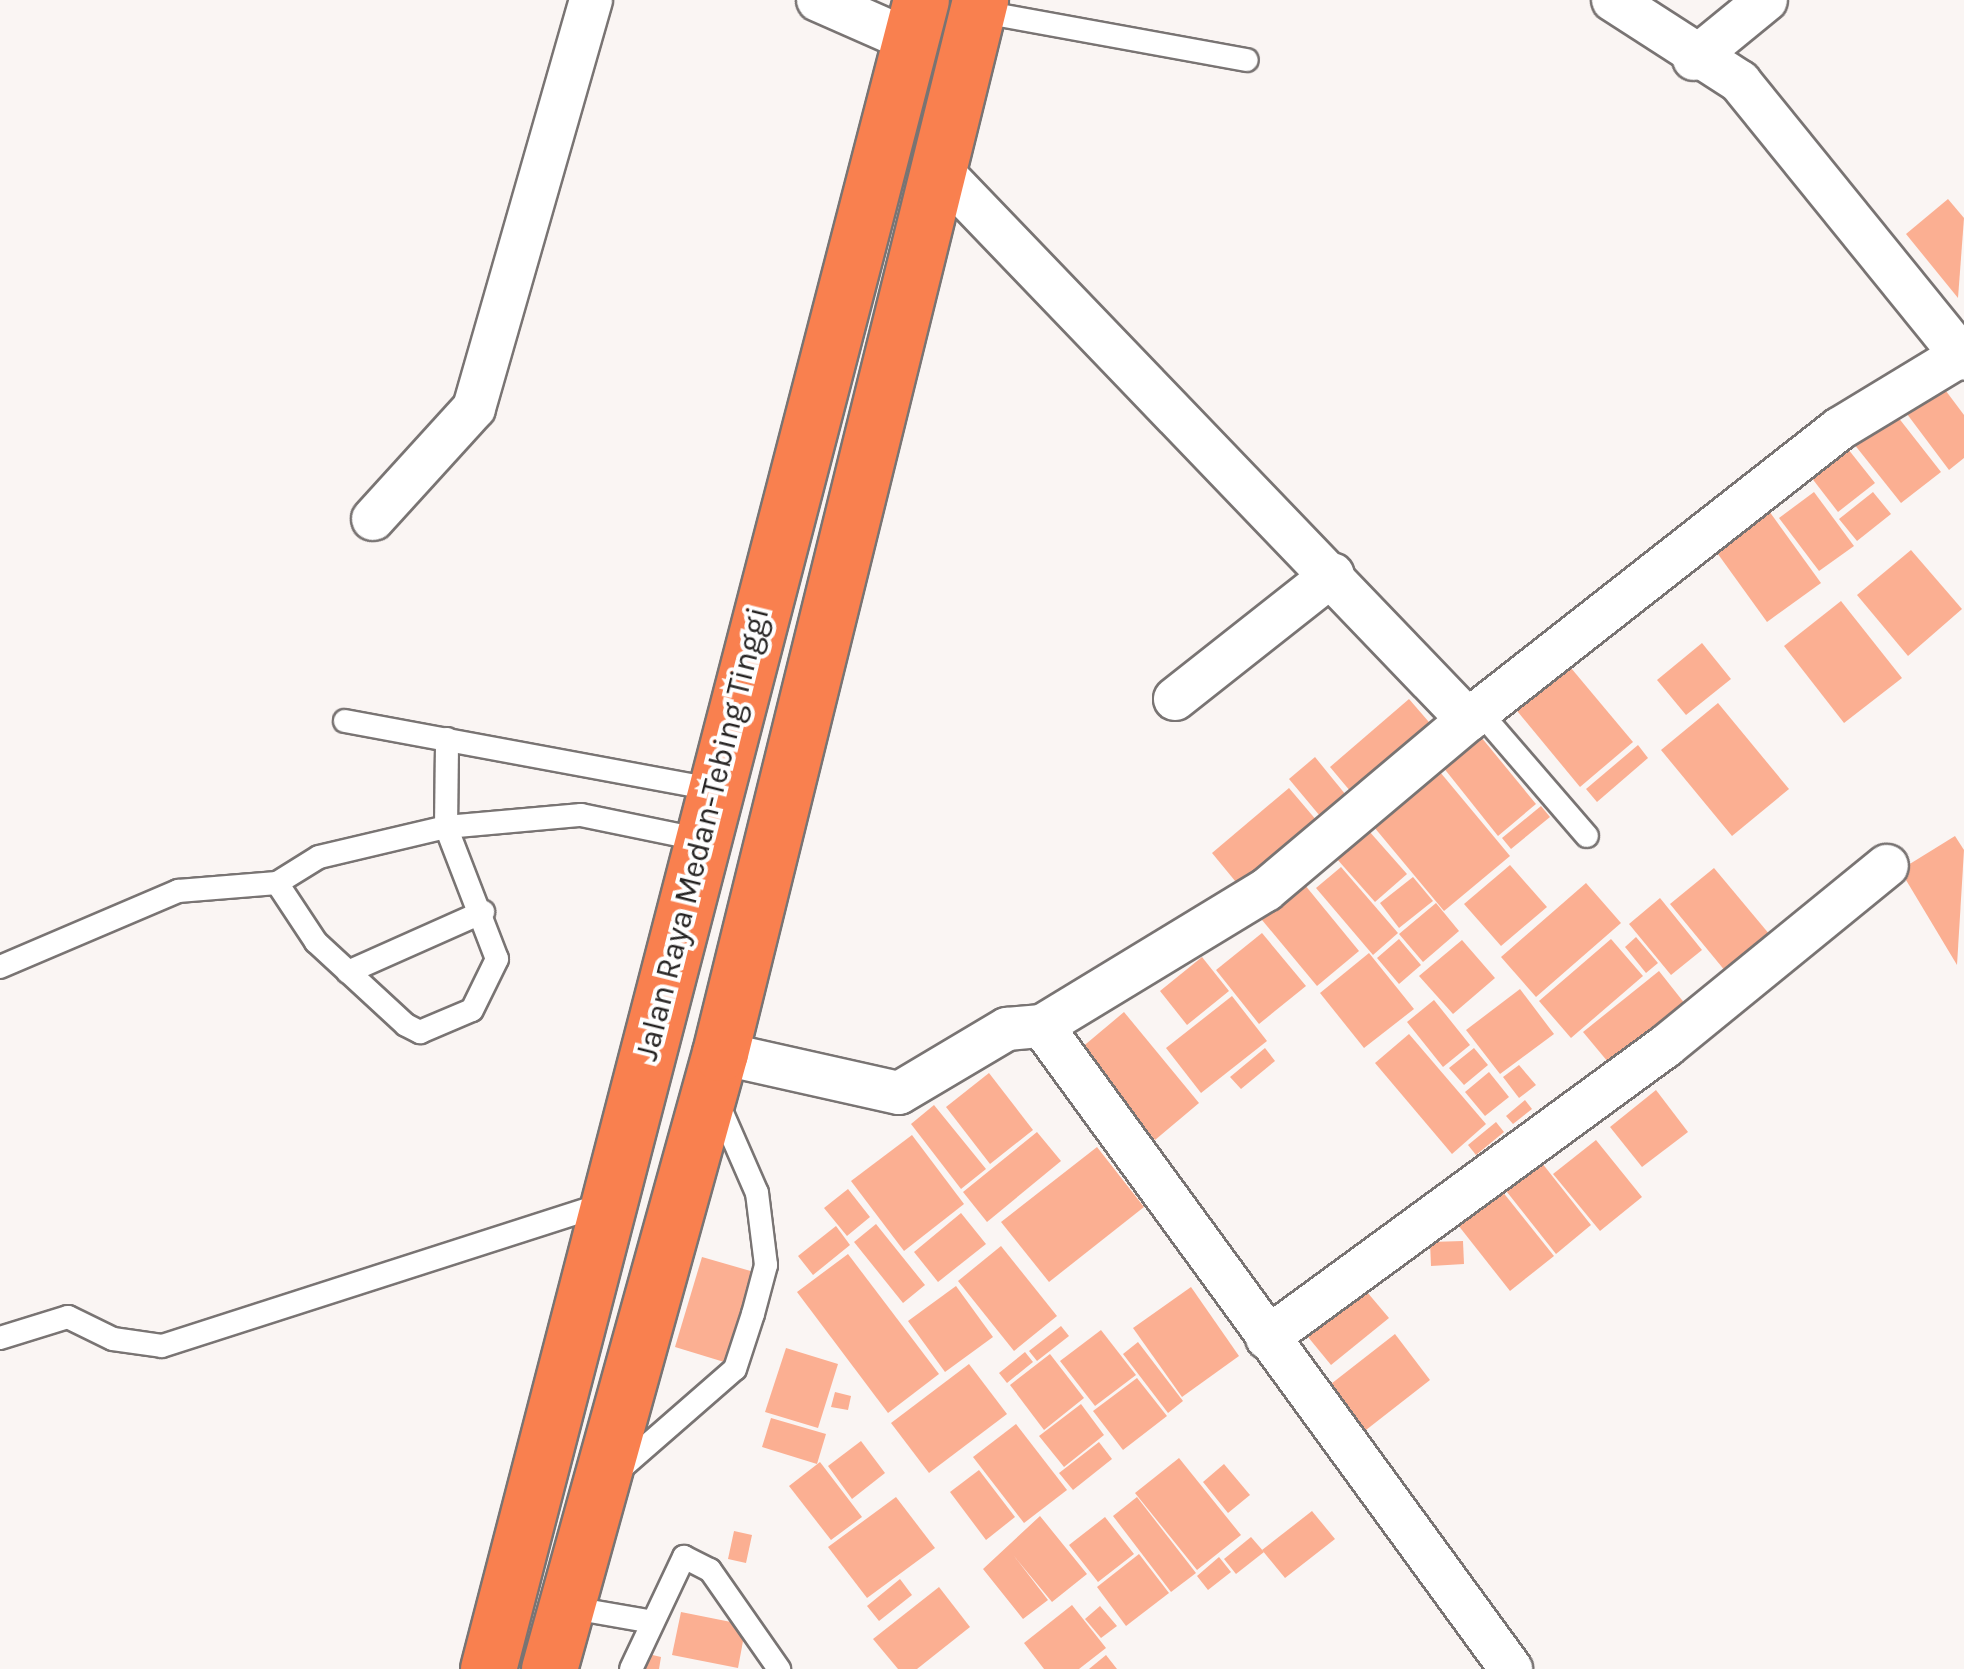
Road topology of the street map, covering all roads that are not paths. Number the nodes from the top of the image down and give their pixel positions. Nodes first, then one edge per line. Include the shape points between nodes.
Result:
1 (591, 0) edge
2 (818, 0) edge
3 (1613, 0) edge
4 (1766, 0) edge
5 (979, 6) edge
6 (916, 20) edge
7 (1694, 59) junction
8 (1247, 60) dead end
9 (937, 167) junction
10 (1962, 357) edge
11 (373, 519) dead end
12 (1333, 574) junction
13 (1175, 698) dead end
14 (1474, 716) junction
15 (345, 721) dead end
16 (447, 739) junction
17 (705, 814) junction
18 (446, 826) junction
19 (772, 827) junction
20 (1586, 836) dead end
21 (1887, 866) dead end
22 (277, 883) junction
23 (483, 912) junction
24 (0, 966) edge
25 (348, 972) junction
26 (1042, 1026) junction
27 (715, 1070) junction
28 (612, 1202) junction
29 (0, 1338) edge
30 (1267, 1338) junction
31 (598, 1487) junction
32 (566, 1607) junction
33 (647, 1621) junction
34 (488, 1669) edge
35 (548, 1669) edge
36 (631, 1669) edge
37 (778, 1669) edge
38 (1511, 1669) edge

1 - 11 street via 474,408
2 - 6 street
3 - 7 street
4 - 7 street
5 - 8 lane
5 - 9 highway, Jalan Raya Medan-Tebing Tinggi
6 - 17 highway, Jalan Raya Medan-Tebing Tinggi
7 - 10 street via 1740,82 1763,107
9 - 12 street
9 - 19 highway, Jalan Raya Medan-Tebing Tinggi
10 - 14 street via 1839,429
12 - 13 street
12 - 14 street
14 - 20 lane
14 - 26 street via 1266,890
15 - 16 lane
16 - 17 lane
16 - 18 lane
17 - 18 lane via 582,814
17 - 19 highway
17 - 28 highway, Jalan Raya Medan-Tebing Tinggi
18 - 22 lane via 320,856
18 - 23 lane
19 - 27 highway, Jalan Raya Medan-Tebing Tinggi
21 - 30 street via 1666,1046
22 - 24 lane via 178,890
22 - 25 lane
23 - 25 lane
23 - 25 lane via 498,960 472,1010 420,1032
26 - 27 street via 1007,1029 899,1094
26 - 30 street
27 - 31 highway, Jalan Raya Medan-Tebing Tinggi
27 - 31 lane via 757,1192 766,1265 754,1314 736,1369
28 - 29 lane via 162,1346 113,1340 68,1317
28 - 34 highway, Jalan Raya Medan-Tebing Tinggi
30 - 38 street
31 - 32 highway, Jalan Raya Medan-Tebing Tinggi
32 - 33 lane
32 - 35 highway, Jalan Raya Medan-Tebing Tinggi
33 - 36 lane
33 - 37 lane via 674,1564 694,1558

